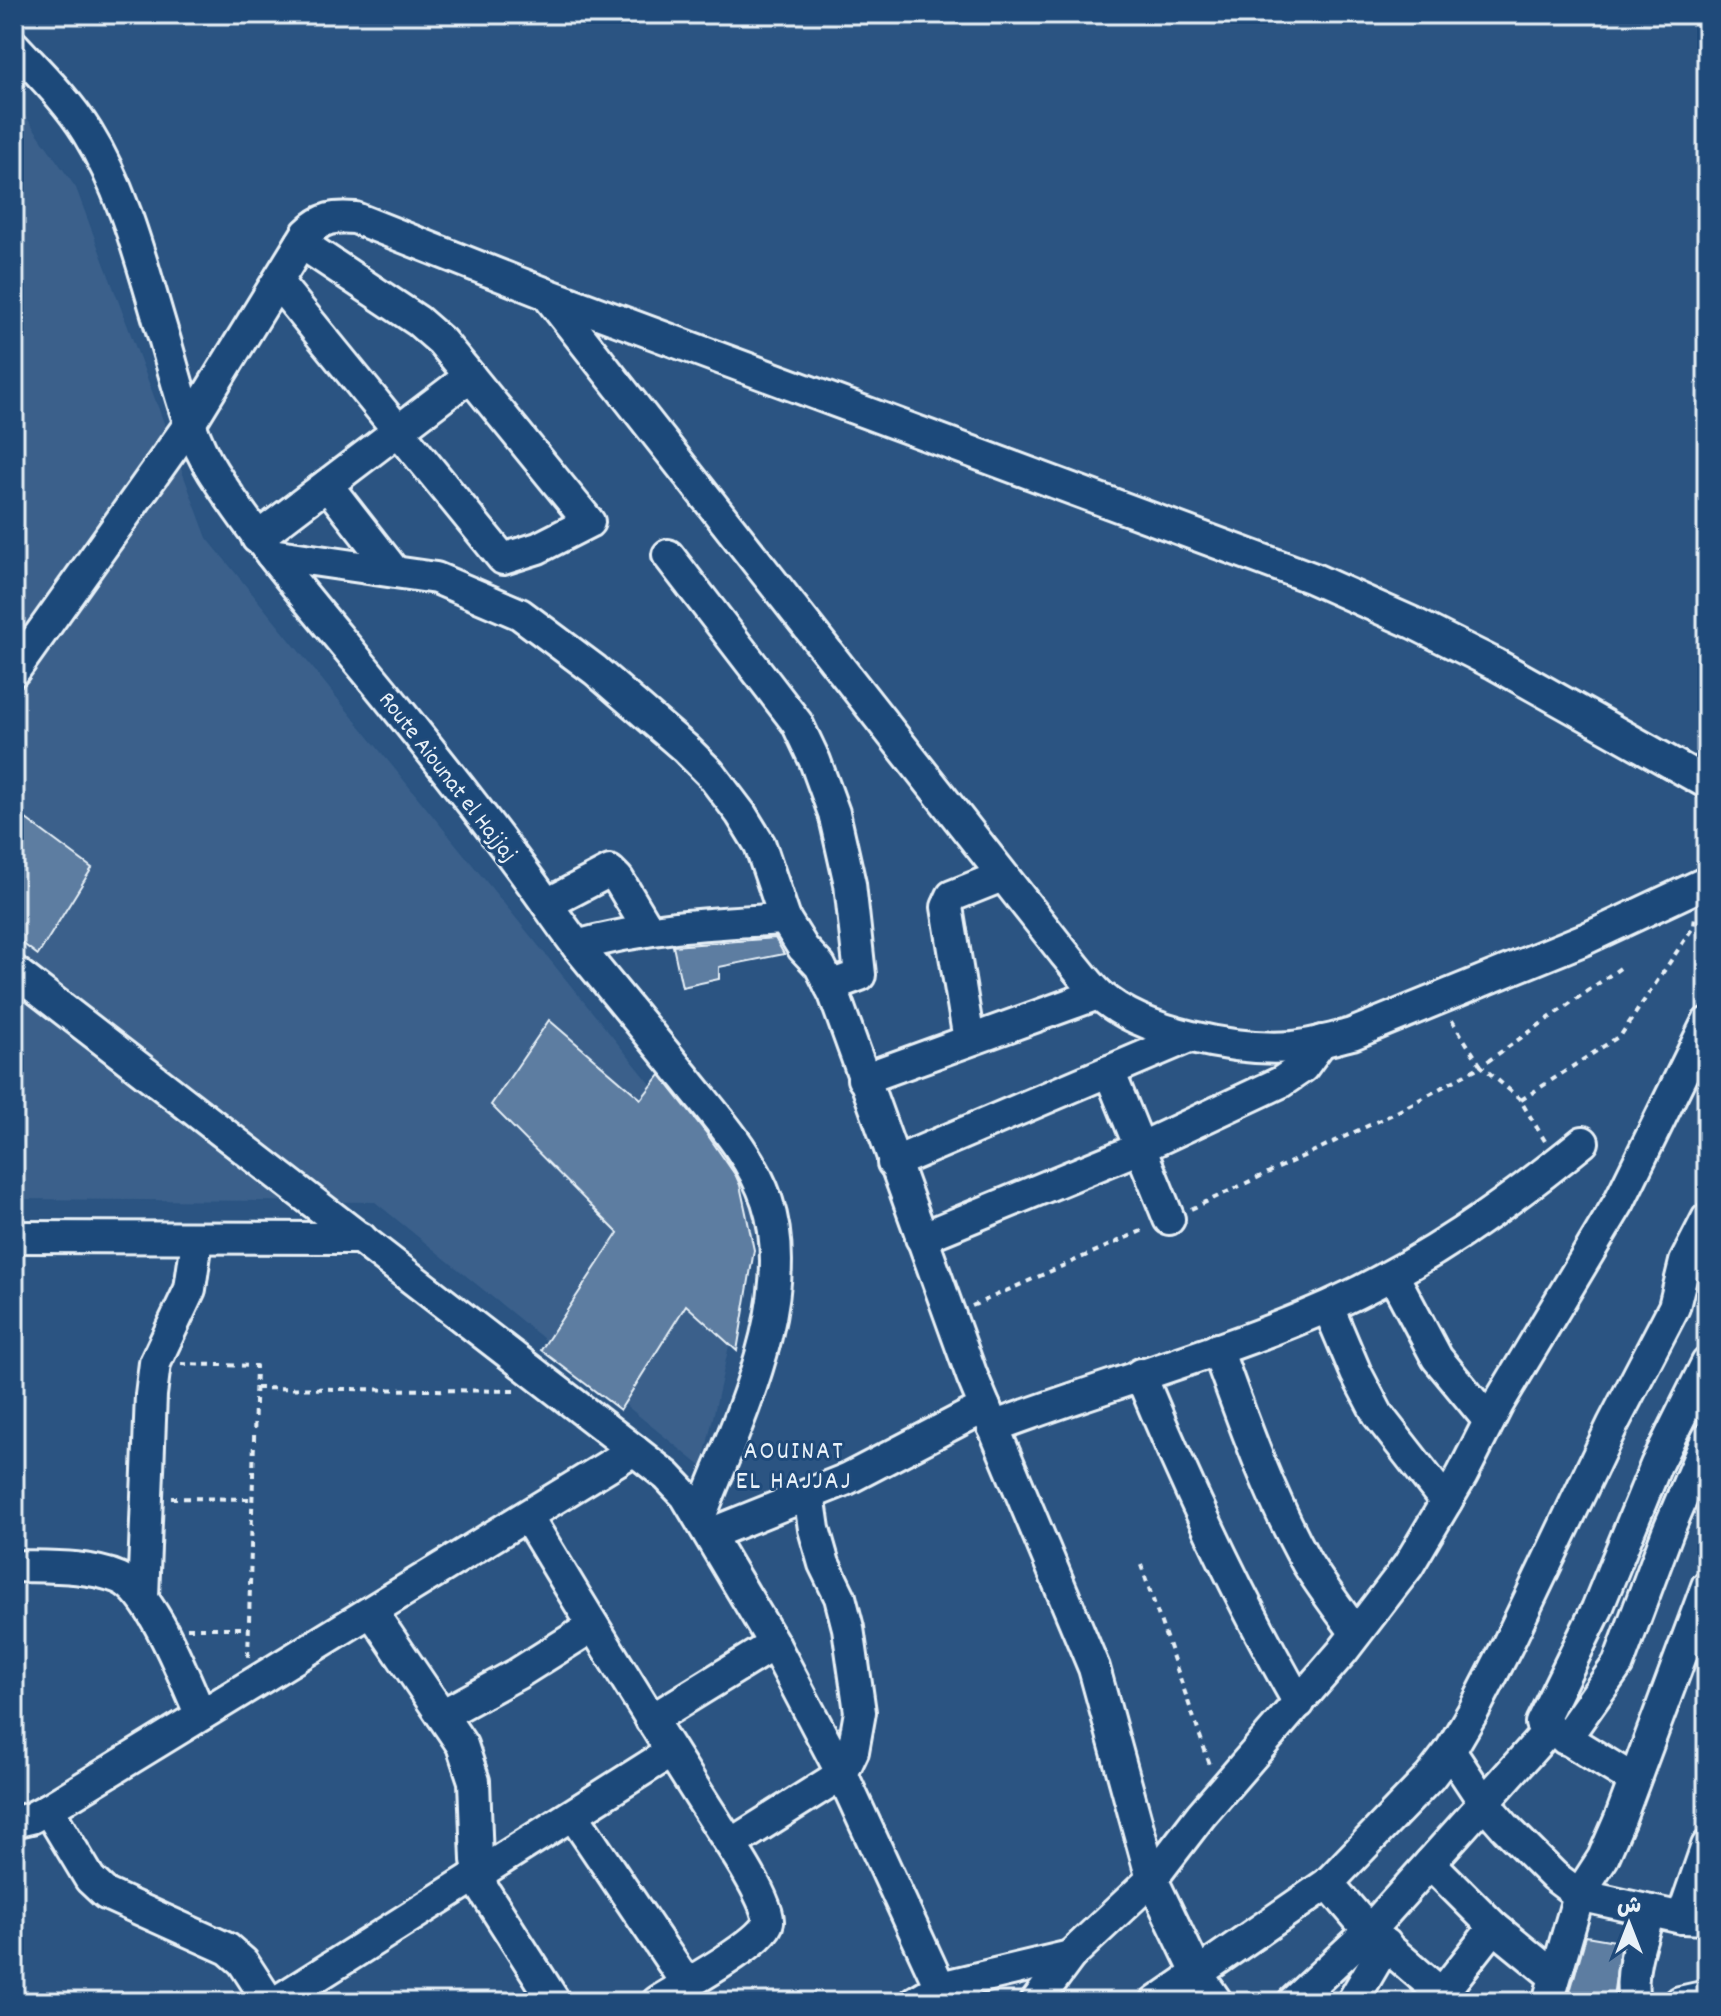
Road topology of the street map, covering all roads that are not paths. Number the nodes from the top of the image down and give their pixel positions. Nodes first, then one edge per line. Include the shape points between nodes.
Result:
1 (14, 46) edge
2 (301, 243) junction
3 (278, 283) junction
4 (547, 294) junction
5 (470, 376) junction
6 (191, 422) junction
7 (397, 431) junction
8 (327, 485) junction
9 (264, 546) junction
10 (668, 555) dead end
11 (394, 571) junction
12 (14, 671) edge
13 (1707, 783) edge
14 (1002, 876) junction
15 (1702, 884) edge
16 (547, 904) junction
17 (785, 919) junction
18 (648, 929) junction
19 (577, 946) junction
20 (14, 971) edge
21 (830, 986) junction
22 (1098, 994) junction
23 (1707, 1023) edge
24 (1189, 1037) junction
25 (969, 1040) junction
26 (1322, 1041) junction
27 (1109, 1071) junction
28 (863, 1079) junction
29 (1583, 1142) dead end
30 (1140, 1148) junction
31 (893, 1163) junction
32 (1169, 1219) road end
33 (1707, 1219) edge
34 (14, 1237) edge
35 (361, 1238) junction
36 (921, 1238) junction
37 (197, 1240) junction
38 (1393, 1275) junction
39 (1328, 1307) junction
40 (1217, 1349) junction
41 (1707, 1363) edge
42 (1140, 1374) junction
43 (989, 1417) junction
44 (1489, 1421) junction
45 (1707, 1439) edge
46 (634, 1450) junction
47 (809, 1494) junction
48 (1446, 1502) junction
49 (527, 1516) junction
50 (705, 1526) junction
51 (14, 1566) edge
52 (1707, 1586) edge
53 (143, 1597) junction
54 (372, 1612) junction
55 (593, 1626) junction
56 (1356, 1633) junction
57 (1698, 1635) edge
58 (774, 1644) junction
59 (1299, 1703) junction
60 (201, 1715) junction
61 (442, 1715) junction
62 (651, 1720) junction
63 (1557, 1735) junction
64 (1450, 1751) junction
65 (671, 1752) junction
66 (842, 1774) junction
67 (1634, 1780) junction
68 (1485, 1804) junction
69 (48, 1809) junction
70 (573, 1815) junction
71 (14, 1822) edge
72 (731, 1844) junction
73 (1707, 1846) edge
74 (1430, 1863) junction
75 (478, 1875) junction
76 (1152, 1879) junction
77 (1328, 1883) junction
78 (1579, 1895) junction
79 (1650, 1911) junction
80 (1694, 1918) edge
81 (1494, 1927) junction
82 (1377, 1938) junction
83 (1070, 1956) junction
84 (1197, 1973) junction
85 (686, 1983) junction
86 (1551, 1989) edge
87 (1707, 1996) edge
88 (935, 1997) edge
89 (1442, 1999) edge
90 (269, 2002) edge
91 (276, 2002) edge
92 (555, 2002) edge
93 (657, 2002) edge
94 (1036, 2002) edge
95 (1156, 2002) edge
96 (1217, 2002) edge
97 (1293, 2002) edge
98 (1352, 2002) edge
99 (1634, 2002) edge
100 (1680, 2002) edge

1 - 6 street, Route Aiounat el Hajjaj via 66,104 107,166
2 - 3 street
2 - 4 street via 319,221 355,218
2 - 5 street via 418,321
3 - 6 street
3 - 7 street
4 - 13 street via 1312,578 1495,664
4 - 14 street
5 - 7 street
5 - 7 street via 589,522 503,559
6 - 9 street, Route Aiounat el Hajjaj via 209,467
6 - 12 street
7 - 8 street
8 - 9 street
8 - 11 street
9 - 11 street
9 - 16 street, Route Aiounat el Hajjaj
10 - 21 street via 797,723 820,774 850,884 860,975
11 - 17 street via 436,578 520,614 686,749 710,773 760,845
14 - 22 street
14 - 25 street via 952,896 947,907
15 - 26 street via 1585,939 1352,1034
16 - 18 street via 610,871
16 - 19 street, Route Aiounat el Hajjaj
17 - 18 street
17 - 21 street
18 - 19 street
19 - 50 street, Route Aiounat el Hajjaj via 746,1155 769,1205 776,1273 761,1358
20 - 35 street
21 - 28 street
22 - 24 street via 1138,1020
22 - 25 street
23 - 44 street via 1619,1202
24 - 26 street via 1262,1047
24 - 27 street
25 - 28 street
26 - 30 street via 1303,1067 1281,1082
27 - 30 street
27 - 31 street
28 - 31 street
29 - 38 street via 1485,1219
30 - 32 street
30 - 36 street
31 - 36 street
33 - 64 street via 1685,1262 1674,1307
34 - 37 street
35 - 37 street
35 - 46 street
36 - 43 street
37 - 53 street via 190,1289 155,1363
38 - 39 street
38 - 44 street via 1437,1358
39 - 40 street
39 - 48 street via 1378,1415
40 - 42 street
40 - 56 street via 1286,1521
41 - 63 street via 1541,1723
42 - 43 street
42 - 59 street via 1185,1481
43 - 47 street
43 - 76 street via 1094,1668
44 - 48 street
45 - 63 street via 1618,1664
46 - 49 street
46 - 50 street via 686,1496
47 - 50 street
47 - 66 street via 824,1564 848,1628 858,1690 857,1732
48 - 56 street via 1408,1566
49 - 54 street
49 - 55 street
50 - 58 street
51 - 53 street via 121,1578
52 - 57 street
53 - 60 street
54 - 60 street
54 - 61 street
55 - 61 street
55 - 62 street
56 - 59 street
57 - 67 street
58 - 62 street
58 - 66 street
59 - 76 street
60 - 69 street
61 - 75 street via 472,1772
62 - 65 street
63 - 67 street
63 - 68 street
64 - 68 street
64 - 77 street
65 - 70 street
65 - 72 street
66 - 72 street
66 - 88 street
67 - 78 street via 1603,1858
68 - 74 street
68 - 78 street
69 - 71 street
69 - 90 street via 90,1879 106,1894 228,1949
70 - 75 street
70 - 85 street
72 - 85 street via 767,1910 768,1923 750,1944
73 - 80 street
74 - 81 street
74 - 82 street
75 - 91 street
75 - 92 street
76 - 83 street
76 - 84 street
77 - 82 street
77 - 84 street
78 - 79 street
78 - 86 street
79 - 80 street
79 - 99 street via 1635,1963
81 - 86 street
81 - 89 street
82 - 89 street
82 - 97 street
82 - 98 street
83 - 88 street
83 - 94 street
84 - 95 street
84 - 96 street
85 - 93 street
87 - 100 street

